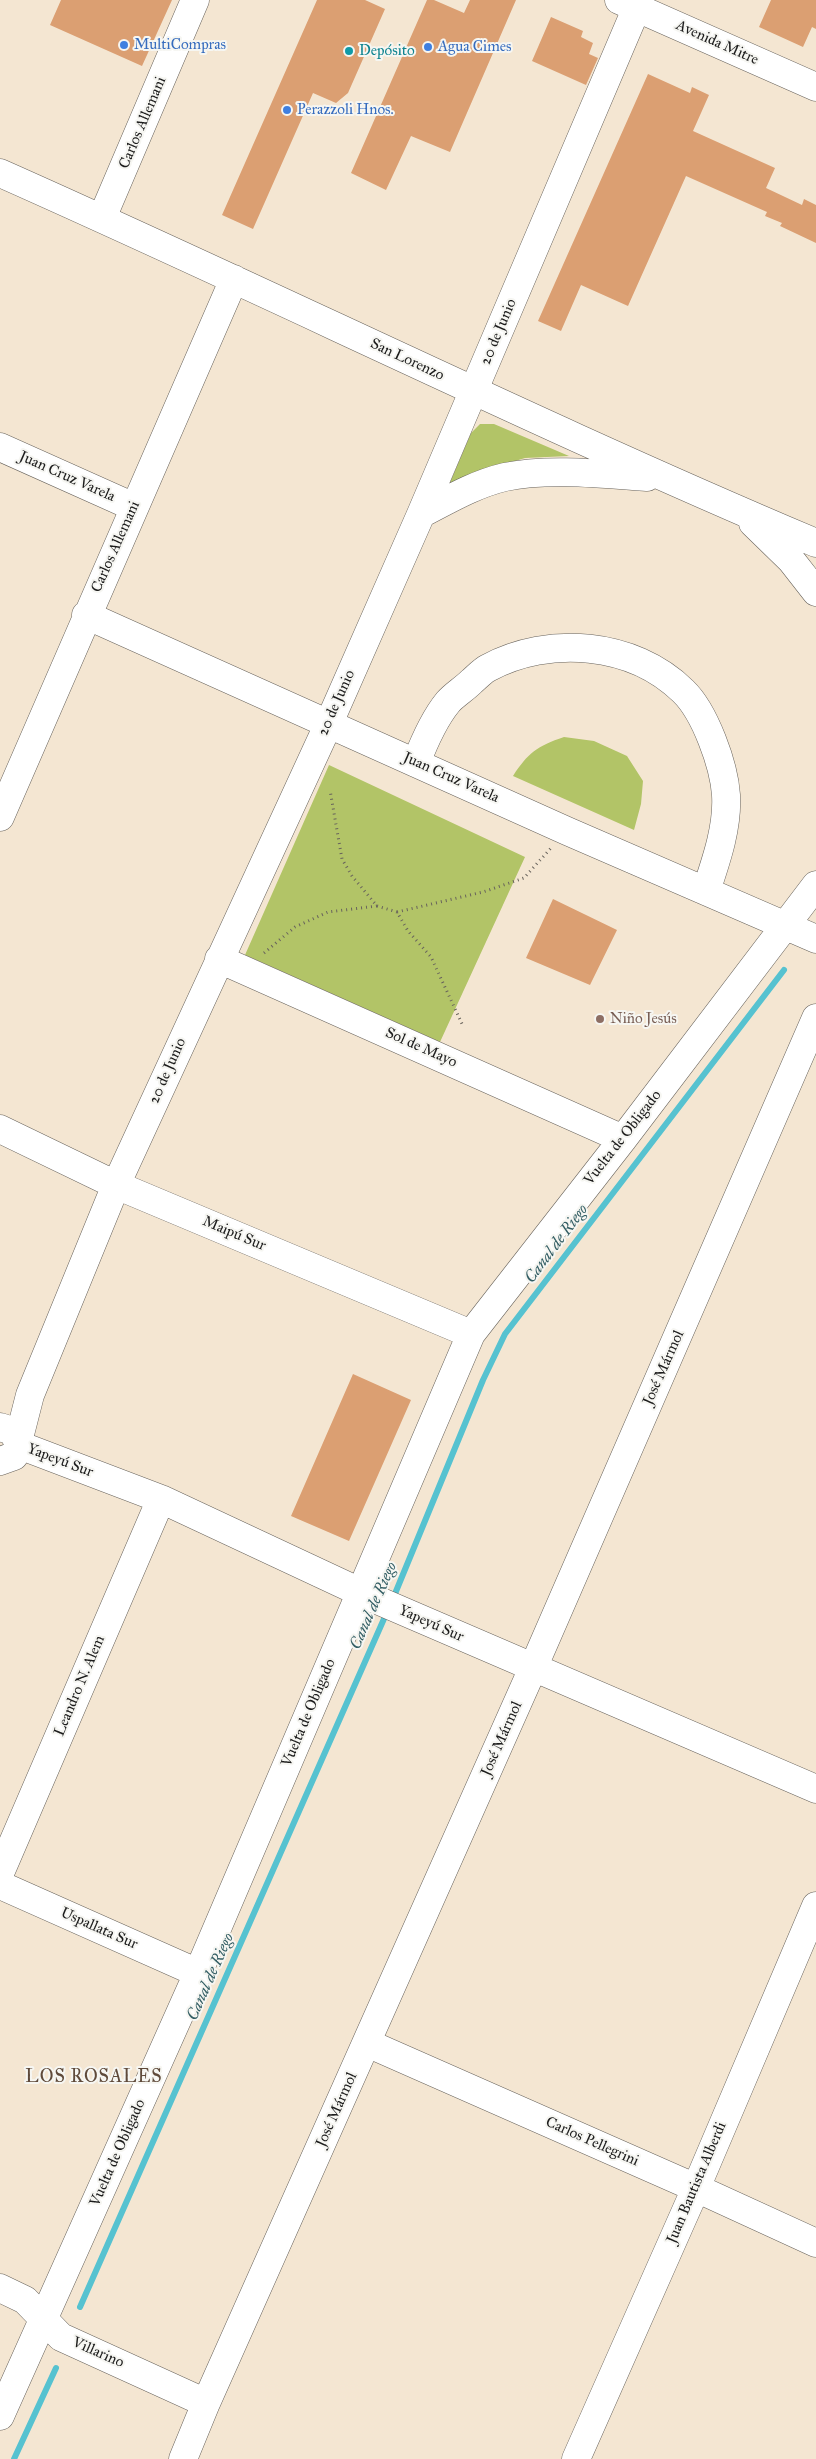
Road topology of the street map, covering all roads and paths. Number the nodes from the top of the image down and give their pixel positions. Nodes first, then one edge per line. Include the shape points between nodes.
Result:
1 (195, 0) edge
2 (632, 3) edge
3 (816, 86) edge
4 (0, 173) edge
5 (102, 218) junction
6 (234, 279) junction
7 (473, 391) junction
8 (0, 447) edge
9 (668, 479) junction
10 (134, 507) junction
11 (741, 512) junction
12 (421, 514) junction
13 (816, 543) edge
14 (816, 592) edge
15 (86, 616) junction
16 (329, 723) junction
17 (416, 762) junction
18 (330, 790) dead end
19 (0, 817) edge
20 (567, 830) junction
21 (816, 885) edge
22 (706, 891) junction
23 (377, 906) junction
24 (397, 912) junction
25 (785, 926) junction
26 (816, 939) edge
27 (219, 959) junction
28 (244, 969) junction
29 (816, 1018) edge
30 (463, 1026) dead end
31 (0, 1128) edge
32 (623, 1139) junction
33 (116, 1185) junction
34 (471, 1334) junction
35 (7, 1440) edge
36 (161, 1499) junction
37 (369, 1596) junction
38 (533, 1668) junction
39 (816, 1789) edge
40 (0, 1873) edge
41 (0, 1884) edge
42 (816, 1906) edge
43 (198, 1973) junction
44 (367, 2043) junction
45 (696, 2188) junction
46 (816, 2243) edge
47 (0, 2288) edge
48 (44, 2320) junction
49 (206, 2403) junction
50 (0, 2416) edge
51 (194, 2456) edge
52 (576, 2459) edge

1 - 5 street, Carlos Allemani
2 - 3 street, Avenida Mitre
2 - 7 street, 20 de Junio
4 - 5 street, San Lorenzo
5 - 6 street, San Lorenzo
6 - 7 street, San Lorenzo
6 - 10 street, Carlos Allemani
7 - 9 street, San Lorenzo
7 - 12 street, 20 de Junio
8 - 10 street, Juan Cruz Varela
9 - 11 street, San Lorenzo
9 - 12 street via 558,473 506,477 476,486
10 - 15 street, Carlos Allemani
11 - 13 street, San Lorenzo
11 - 14 street via 791,560
12 - 16 street, 20 de Junio
15 - 16 street, Juan Cruz Varela
15 - 19 street, Carlos Allemani
16 - 17 street, Juan Cruz Varela
16 - 27 street, 20 de Junio
17 - 20 street, Juan Cruz Varela
17 - 22 street via 424,740 448,702 487,668 532,650 576,648 616,654 658,671 684,692 719,755 726,795 724,824
18 - 23 path via 342,859
20 - 22 street, Juan Cruz Varela
20 - 24 path via 524,878 484,892
21 - 25 street, Vuelta de Obligado
22 - 25 street, Juan Cruz Varela
23 - 24 path
23 - 28 path via 328,912 295,927
24 - 30 path via 408,931 431,957
25 - 26 street, Juan Cruz Varela
25 - 32 street, Vuelta de Obligado
27 - 28 street, Sol de Mayo
27 - 33 street, 20 de Junio
28 - 32 street, Sol de Mayo
29 - 38 street, José Mármol
31 - 33 street, Maipú Sur
32 - 34 street, Vuelta de Obligado
33 - 34 street, Maipú Sur
33 - 35 street, 20 de Junio via 30,1395
34 - 37 street, Vuelta de Obligado
35 - 36 street, Yapeyú Sur
36 - 37 street, Yapeyú Sur
36 - 40 street, Leandro N. Alem
37 - 38 street, Yapeyú Sur
37 - 43 street, Vuelta de Obligado
38 - 39 street, Yapeyú Sur
38 - 44 street, José Mármol
41 - 43 street, Uspallata Sur
42 - 45 street, Juan Bautista Alberdi
43 - 48 street, Vuelta de Obligado
44 - 45 street, Carlos Pellegrini
44 - 49 street, José Mármol
45 - 46 street, Carlos Pellegrini
45 - 52 street, Juan Bautista Alberdi
47 - 48 street, Villarino via 26,2300
48 - 49 street, Villarino via 61,2336
48 - 50 street, Vuelta de Obligado
49 - 51 street, José Mármol

